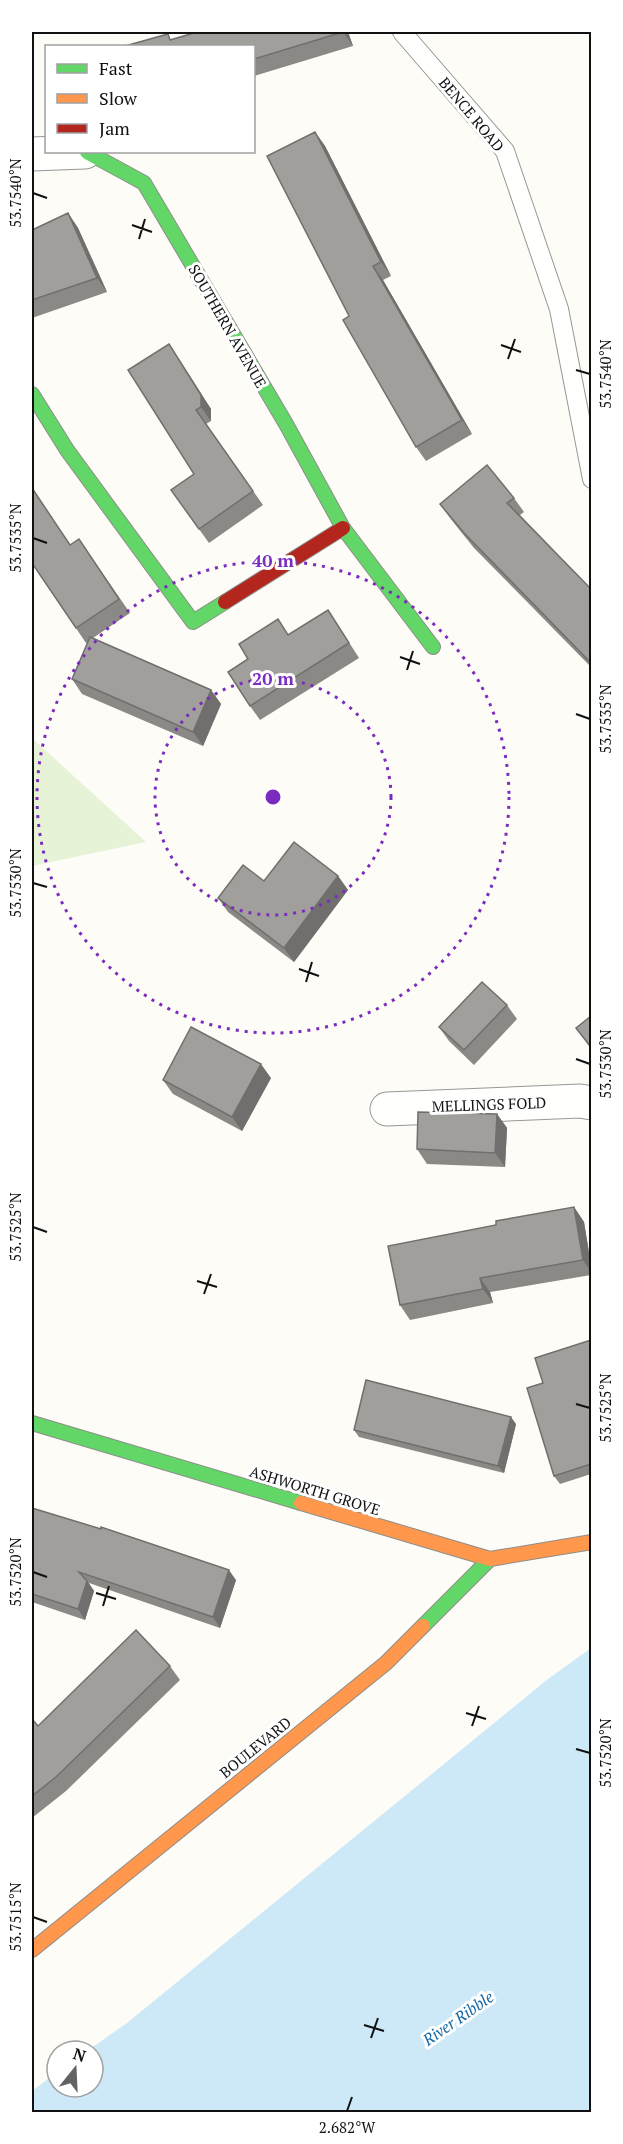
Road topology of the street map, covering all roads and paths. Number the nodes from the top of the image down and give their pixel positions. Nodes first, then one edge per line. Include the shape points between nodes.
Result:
1 (402, 32) edge
2 (59, 153) edge
3 (88, 153) edge
4 (32, 154) edge
5 (32, 394) edge
6 (591, 479) edge
7 (343, 528) junction
8 (433, 647) dead end
9 (591, 1103) edge
10 (387, 1109) dead end
11 (32, 1423) edge
12 (591, 1542) edge
13 (489, 1559) junction
14 (32, 1950) edge

1 - 6 lane, BENCE ROAD via 505,151 559,309
2 - 4 street, SOUTHERN AVENUE
3 - 7 street, SOUTHERN AVENUE via 144,183
5 - 7 street via 67,450 193,622
7 - 8 street, SOUTHERN AVENUE
9 - 10 street, MELLINGS FOLD
11 - 13 street, ASHWORTH GROVE
12 - 13 street, ASHWORTH GROVE
13 - 14 street, BOULEVARD via 386,1663

